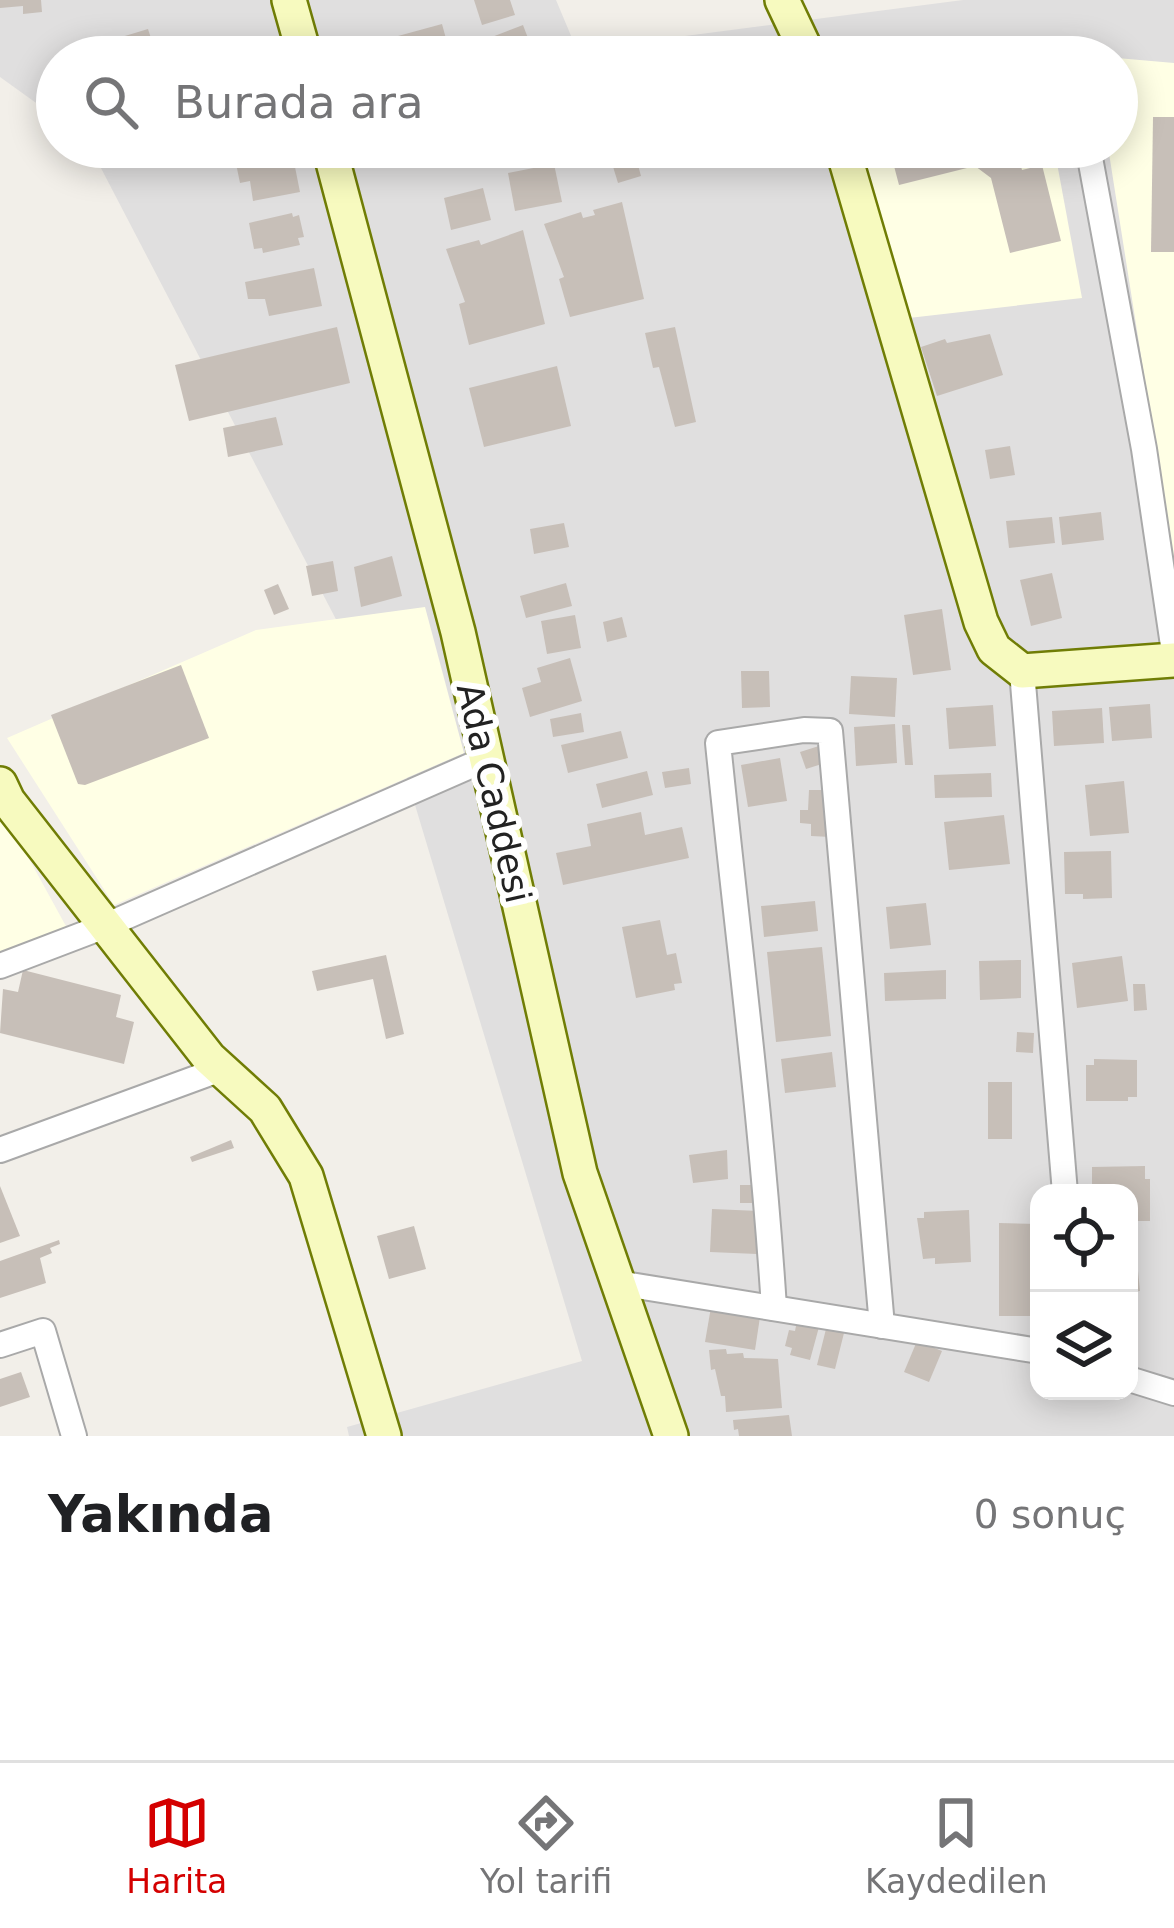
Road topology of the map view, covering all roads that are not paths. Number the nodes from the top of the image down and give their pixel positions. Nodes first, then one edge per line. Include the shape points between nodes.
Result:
1 (290, 0) edge
2 (782, 0) edge
3 (299, 36) edge
4 (798, 36) edge
5 (334, 168) edge
6 (848, 168) edge
7 (1092, 168) edge
8 (1174, 656) edge
9 (1022, 670) junction
10 (486, 759) junction
11 (0, 784) edge
12 (105, 926) junction
13 (0, 966) edge
14 (220, 1069) junction
15 (0, 1150) edge
16 (1064, 1184) edge
17 (618, 1283) junction
18 (774, 1309) junction
19 (882, 1326) junction
20 (0, 1345) edge
21 (1030, 1350) edge
22 (1138, 1382) edge
23 (1174, 1394) edge
24 (74, 1436) edge
25 (384, 1436) edge
26 (671, 1436) edge

1 - 3 main road
2 - 4 main road
5 - 10 main road, Ada Caddesi
6 - 9 main road via 981,622 994,650
7 - 8 street
8 - 9 main road
9 - 16 street
10 - 12 street
10 - 17 main road, Ada Caddesi via 580,1173
11 - 12 main road
12 - 13 street
12 - 14 main road
14 - 15 street
14 - 25 main road via 265,1109 306,1176
17 - 18 street
17 - 26 main road, Ada Caddesi
18 - 19 street
18 - 19 street via 718,743 830,731
19 - 21 street
20 - 24 street via 43,1331
22 - 23 street

